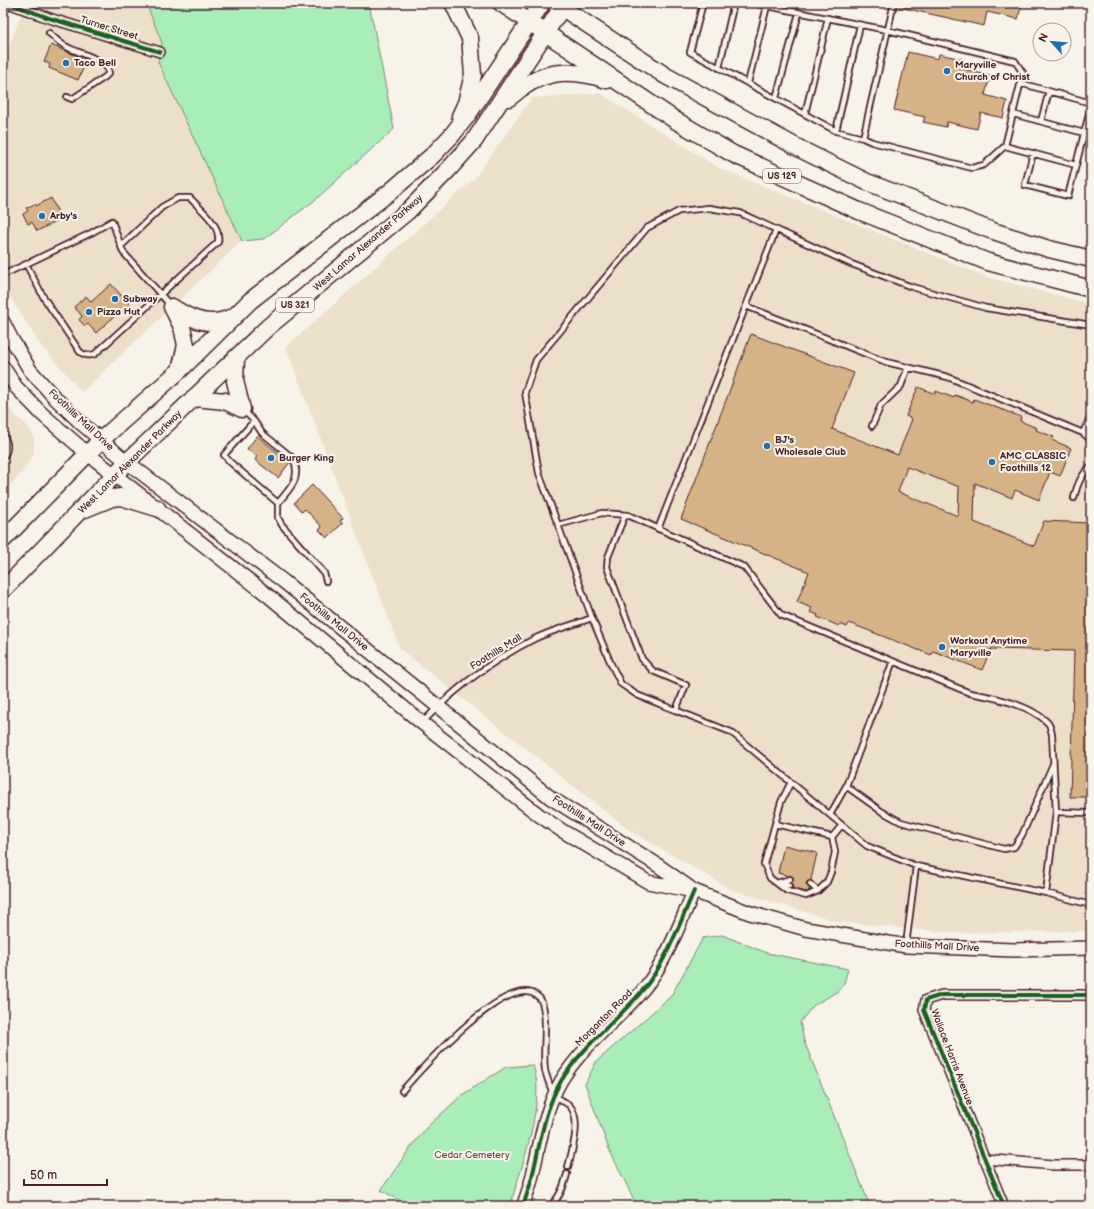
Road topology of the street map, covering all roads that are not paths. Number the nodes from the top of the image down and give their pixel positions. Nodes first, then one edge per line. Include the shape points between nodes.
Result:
1 (4, 3) edge
2 (8, 3) edge
3 (453, 3) edge
4 (501, 3) edge
5 (542, 3) edge
6 (703, 3) edge
7 (734, 3) edge
8 (752, 3) edge
9 (894, 3) edge
10 (561, 5) edge
11 (767, 6) junction
12 (3, 7) edge
13 (799, 12) junction
14 (828, 18) junction
15 (530, 23) junction
16 (860, 25) junction
17 (887, 30) junction
18 (49, 33) dead end
19 (546, 33) junction
20 (160, 52) dead end
21 (719, 68) junction
22 (748, 83) junction
23 (1020, 83) junction
24 (624, 86) junction
25 (1049, 91) junction
26 (67, 97) dead end
27 (776, 98) junction
28 (1091, 104) edge
29 (497, 108) junction
30 (805, 114) junction
31 (1013, 114) junction
32 (1041, 121) junction
33 (836, 131) junction
34 (1084, 133) junction
35 (452, 135) junction
36 (863, 138) junction
37 (1004, 146) junction
38 (1033, 153) junction
39 (1076, 165) junction
40 (776, 230) junction
41 (121, 246) junction
42 (1091, 259) edge
43 (26, 264) junction
44 (3, 275) edge
45 (1091, 289) edge
46 (160, 295) junction
47 (746, 306) junction
48 (172, 307) junction
49 (233, 317) junction
50 (3, 322) edge
51 (1091, 325) edge
52 (236, 358) junction
53 (3, 367) edge
54 (908, 367) junction
55 (179, 370) junction
56 (195, 398) junction
57 (242, 409) junction
58 (1091, 415) edge
59 (254, 420) junction
60 (872, 426) dead end
61 (1083, 433) junction
62 (3, 435) edge
63 (101, 440) junction
64 (1091, 440) edge
65 (88, 454) junction
66 (3, 458) edge
67 (127, 462) junction
68 (1091, 466) edge
69 (115, 475) junction
70 (1074, 498) dead end
71 (278, 503) junction
72 (157, 508) junction
73 (80, 511) junction
74 (625, 515) junction
75 (22, 521) junction
76 (3, 525) edge
77 (558, 525) junction
78 (658, 529) junction
79 (3, 540) edge
80 (326, 581) dead end
81 (3, 590) edge
82 (592, 618) junction
83 (893, 661) junction
84 (438, 706) junction
85 (676, 710) junction
86 (422, 723) junction
87 (1054, 762) junction
88 (791, 782) junction
89 (846, 786) junction
90 (1056, 812) junction
91 (1091, 813) edge
92 (830, 815) junction
93 (775, 824) junction
94 (842, 825) junction
95 (832, 837) junction
96 (916, 866) junction
97 (790, 880) dead end
98 (777, 883) junction
99 (810, 884) dead end
100 (789, 886) dead end
101 (809, 891) dead end
102 (818, 891) junction
103 (694, 892) junction
104 (1046, 893) junction
105 (1091, 905) edge
106 (906, 946) junction
107 (1091, 948) edge
108 (1091, 995) edge
109 (402, 1091) dead end
110 (554, 1096) junction
111 (984, 1159) junction
112 (1091, 1165) edge
113 (568, 1167) dead end
114 (567, 1174) dead end
115 (523, 1206) edge
116 (550, 1206) edge
117 (1004, 1206) edge

1 - 12 main road
2 - 20 street, Turner Street
3 - 35 highway via 470,38 472,75 466,103
4 - 15 highway, US 129
5 - 15 highway, US 321
6 - 21 lane via 690,52
7 - 21 lane
8 - 11 lane
9 - 17 lane
10 - 19 highway, West Lamar Alexander Parkway / US 321
10 - 42 highway via 666,76 867,182 990,230
11 - 13 lane
11 - 22 lane
13 - 14 lane
13 - 27 lane
14 - 16 lane
14 - 30 lane
15 - 19 highway, US 129
15 - 35 highway, US 321
16 - 17 lane
16 - 33 lane
17 - 23 lane via 1015,60 1023,73
17 - 36 lane
18 - 26 lane via 66,47 103,64 108,69 109,73 105,77 72,99
19 - 24 highway, US 129
19 - 29 highway, West Lamar Alexander Parkway / US 321
21 - 22 lane
22 - 27 lane
23 - 25 lane
23 - 31 lane
24 - 29 highway via 573,72 554,73 521,87
24 - 45 highway, US 129 via 733,154 860,210 988,262
25 - 28 lane
25 - 32 lane
27 - 30 lane
28 - 34 lane
29 - 52 highway, West Lamar Alexander Parkway / US 321 via 474,141 408,211 268,327
30 - 33 lane
31 - 32 lane
31 - 37 lane
32 - 34 lane
33 - 36 lane
34 - 39 lane
35 - 49 highway, US 321 via 391,191
36 - 37 lane via 972,168 984,165
37 - 38 lane
38 - 39 lane
38 - 39 lane via 1025,185 1032,187 1068,196
40 - 47 lane
40 - 51 lane via 849,263 912,287 986,308
40 - 77 lane via 740,213 709,208 679,211 647,228 536,360 525,392 539,473
41 - 43 lane via 112,221 91,234
41 - 46 lane via 123,252
41 - 46 lane via 162,207 178,198 190,198 215,225 219,234 218,242
43 - 44 lane
43 - 46 lane via 44,298 80,352 88,356 95,354
46 - 48 lane
47 - 54 lane via 886,362
47 - 78 lane
48 - 49 highway via 202,321 215,322
48 - 55 highway via 182,327 186,345
49 - 55 highway, US 321
50 - 63 main road, Foothills Mall Drive via 30,370 54,398
52 - 56 highway, West Lamar Alexander Parkway / US 321
52 - 57 highway via 235,381
53 - 65 main road, Foothills Mall Drive via 16,387 37,409
54 - 60 lane via 901,386 881,405
54 - 61 lane via 948,377
55 - 63 highway, US 321
56 - 57 highway via 225,401
56 - 67 highway, West Lamar Alexander Parkway / US 321
57 - 59 lane
58 - 61 lane
59 - 71 lane via 262,433 293,458 296,464 298,472 294,482
59 - 71 lane via 224,456
61 - 64 lane
62 - 66 lane via 7,440 7,446
63 - 65 highway, US 321
63 - 67 main road, Foothills Mall Drive
65 - 69 main road, Foothills Mall Drive
65 - 75 highway, US 321
67 - 69 highway, West Lamar Alexander Parkway / US 321
67 - 84 main road, Foothills Mall Drive via 283,581
68 - 70 lane via 1077,484
69 - 72 main road, Foothills Mall Drive
69 - 73 highway, West Lamar Alexander Parkway / US 321
71 - 80 lane via 278,518 282,525 324,573
72 - 73 highway via 121,497
72 - 86 main road, Foothills Mall Drive via 270,597
73 - 81 highway, West Lamar Alexander Parkway / US 321
74 - 77 lane via 602,513
74 - 78 lane
74 - 85 lane via 608,557 607,567 642,659 653,671 686,685
75 - 76 highway
75 - 79 highway, US 321
77 - 82 lane
78 - 83 lane via 744,567 780,615
82 - 84 lane, Foothills Mall via 535,639 485,668
82 - 85 lane via 621,684 637,695
83 - 87 lane via 970,693 1028,709 1049,723
83 - 89 lane
84 - 86 lane, Foothills Mall
84 - 103 main road, Foothills Mall Drive via 551,798 656,864
85 - 88 lane via 731,732
86 - 103 main road, Foothills Mall Drive via 578,841 648,882
87 - 89 lane via 1022,836 1014,847 1004,849 901,822
87 - 90 lane
88 - 92 lane
88 - 93 lane via 781,802
89 - 92 lane
90 - 91 lane
90 - 104 lane
92 - 94 lane
93 - 95 lane
93 - 98 lane via 764,864 770,878
94 - 95 lane
94 - 96 lane via 867,846
95 - 102 lane via 835,852 831,872 827,882
96 - 104 lane
96 - 106 lane
97 - 98 lane
98 - 100 lane
98 - 102 lane via 787,891 806,896
99 - 102 lane
101 - 102 lane
103 - 106 main road, Foothills Mall Drive via 750,913 806,929
103 - 110 street, Morganton Road via 663,960 651,979 634,1000 577,1057
104 - 105 lane
106 - 107 main road, Foothills Mall Drive via 1014,950
108 - 111 street, Wallace Harris Avenue via 942,995 926,1000 924,1010
109 - 110 lane via 456,1034 489,1008 511,996 527,992 537,995 541,1000 544,1012 545,1070
110 - 113 lane via 570,1106 574,1113 576,1133
110 - 115 street, Morganton Road
111 - 112 street via 1054,1165
111 - 117 street, Wallace Harris Avenue
114 - 116 lane via 556,1201

